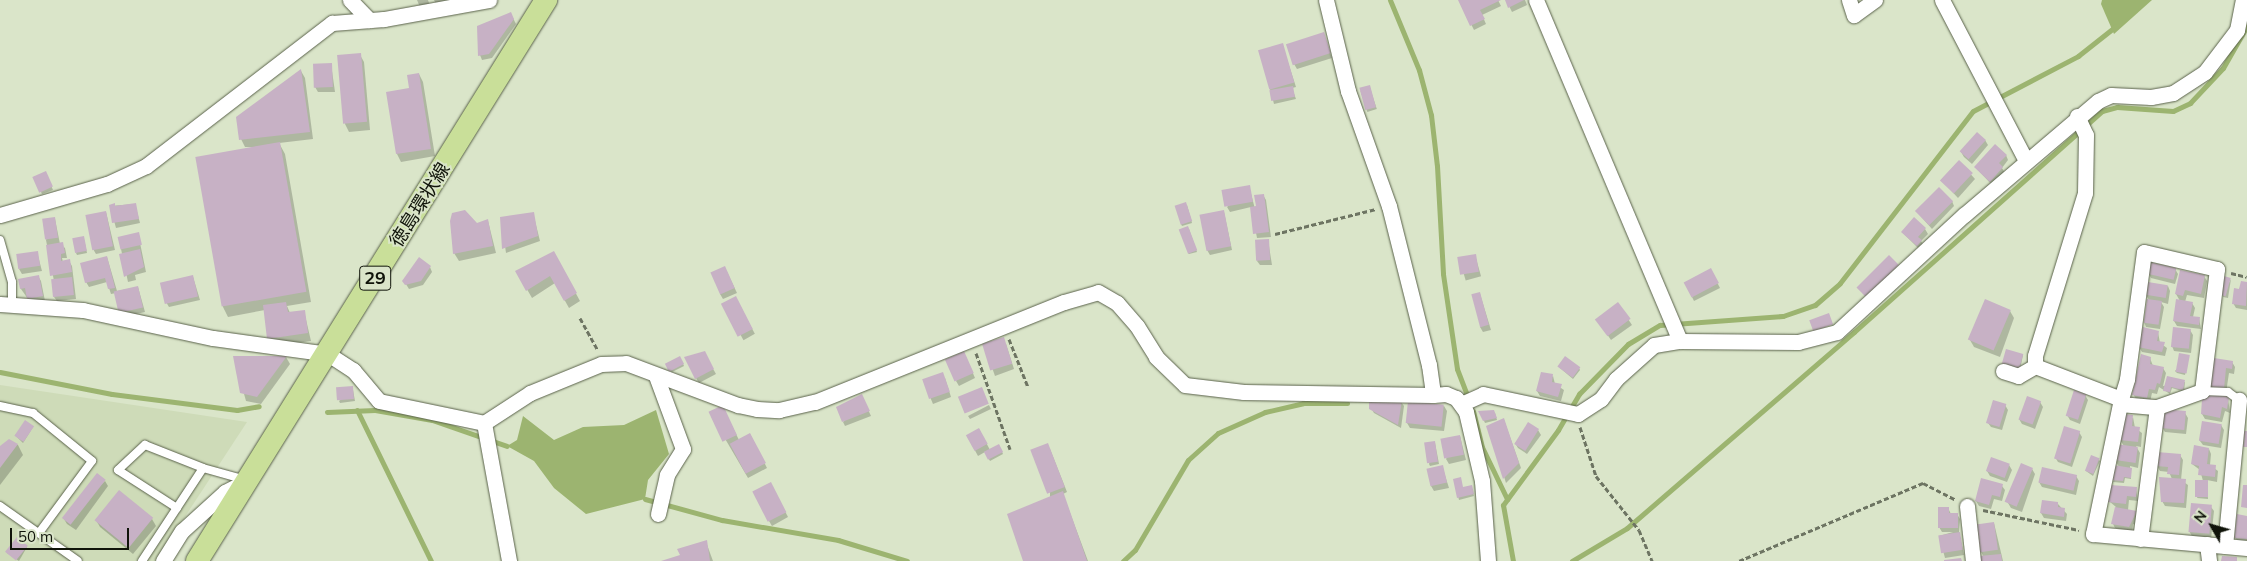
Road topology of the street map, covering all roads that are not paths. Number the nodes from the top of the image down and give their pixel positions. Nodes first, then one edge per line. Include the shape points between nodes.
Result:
1 (350, 0) edge
2 (489, 0) edge
3 (546, 0) edge
4 (1326, 0) edge
5 (1536, 0) edge
6 (1849, 0) edge
7 (1874, 0) edge
8 (1942, 0) edge
9 (2243, 0) edge
10 (369, 20) junction
11 (2081, 125) junction
12 (2026, 161) junction
13 (0, 215) edge
14 (0, 240) edge
15 (6, 305) edge
16 (1675, 330) junction
17 (328, 354) junction
18 (2035, 366) junction
19 (2003, 371) dead end
20 (656, 376) junction
21 (2202, 390) junction
22 (1433, 395) junction
23 (1468, 400) junction
24 (2239, 400) joint
25 (2121, 401) junction
26 (0, 406) edge
27 (2157, 407) junction
28 (484, 423) junction
29 (203, 468) junction
30 (247, 481) junction
31 (0, 506) edge
32 (1967, 506) road end
33 (177, 508) junction
34 (658, 514) dead end
35 (39, 533) junction
36 (2140, 539) junction
37 (2207, 544) junction
38 (2225, 546) junction
39 (2247, 548) edge
40 (78, 561) edge
41 (142, 561) edge
42 (163, 561) edge
43 (197, 561) edge
44 (509, 561) edge
45 (1488, 561) edge
46 (1973, 561) edge
47 (2209, 561) edge

1 - 10 street
2 - 10 street
3 - 17 main road, 徳島環状線 / 29
4 - 22 street via 1348,91 1389,206 1429,365
5 - 16 street
6 - 7 street via 1854,15
8 - 12 street
9 - 11 street via 2237,30 2221,54 2188,86 2151,97 2111,95
10 - 13 street via 332,23 146,166 107,184
11 - 12 street
11 - 18 street via 2085,192 2035,356
12 - 16 street via 1838,332 1798,342
14 - 15 lane via 12,282
15 - 17 street via 83,310 214,338
16 - 23 street via 1616,379 1601,399 1569,413 1483,394
17 - 28 street via 353,370 379,401
17 - 30 main road, 徳島環状線 / 29
18 - 19 street via 2018,376
18 - 25 street
20 - 22 street via 738,406 779,410 815,402 1064,302 1098,292 1117,304 1137,326 1156,358 1185,385 1244,392
20 - 28 street via 626,364 606,364 574,373 530,393
20 - 34 street via 683,449 667,475
21 - 24 lane via 2228,392
21 - 25 street via 2217,269 2144,252 2127,379
21 - 27 street
22 - 23 street via 1446,394
23 - 45 street via 1481,474
24 - 38 street
25 - 27 street
25 - 36 street via 2093,534
26 - 35 lane via 34,413 92,462
27 - 36 street
28 - 44 street
29 - 30 lane
29 - 33 lane
29 - 33 lane via 145,445 118,470
30 - 42 street via 226,492 182,532
30 - 43 main road, 徳島環状線 / 29
31 - 35 lane
32 - 46 street
33 - 41 lane
35 - 40 lane
36 - 37 street
37 - 38 street
37 - 47 street
38 - 39 street

